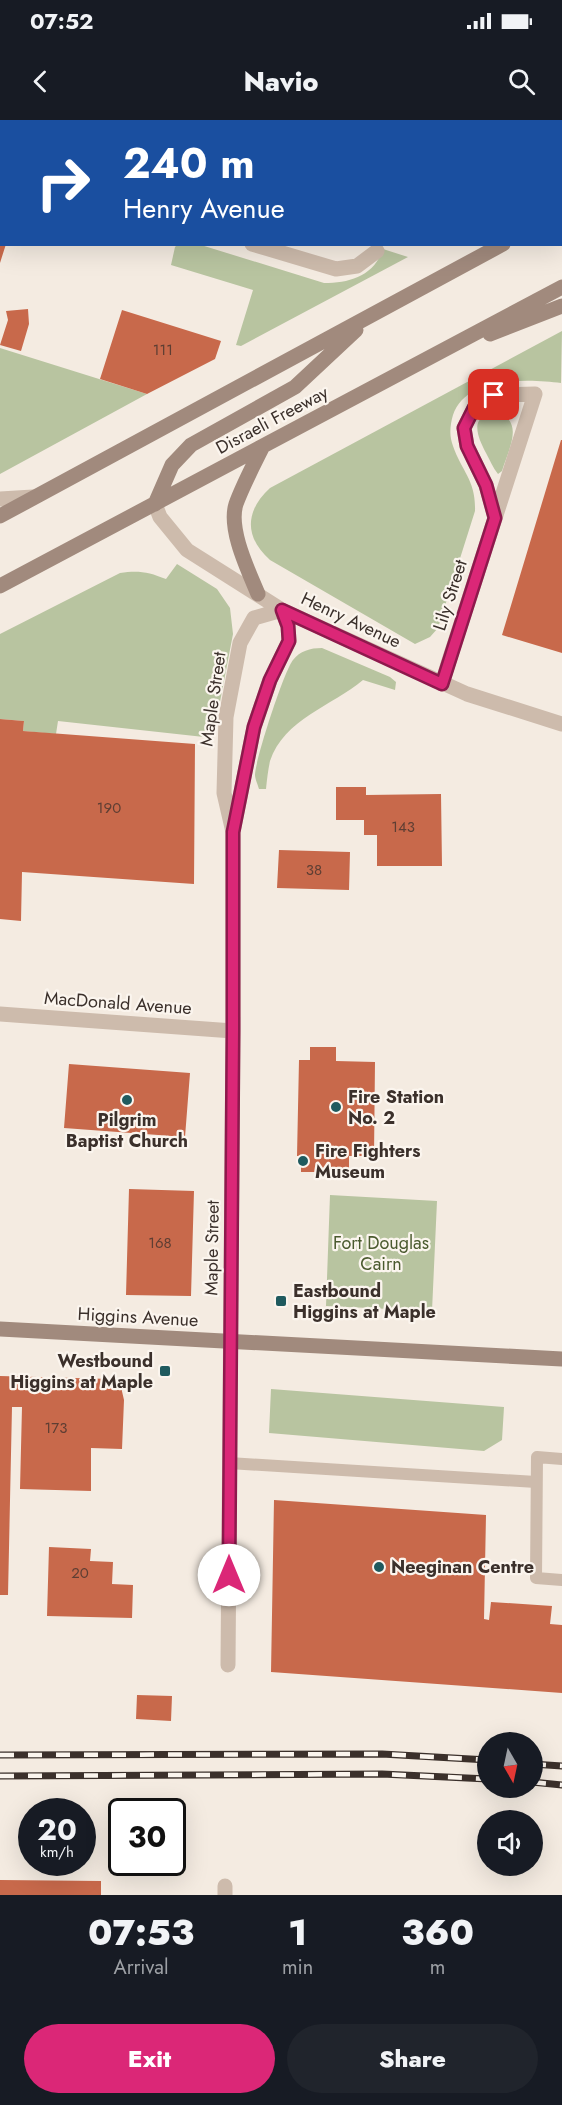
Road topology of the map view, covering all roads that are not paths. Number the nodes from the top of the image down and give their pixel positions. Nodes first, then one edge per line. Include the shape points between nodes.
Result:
1 (259, 246) edge
2 (499, 246) edge
3 (377, 248) edge
4 (562, 278) edge
5 (556, 289) edge
6 (562, 306) edge
7 (372, 316) junction
8 (426, 359) junction
9 (262, 448) junction
10 (33, 497) junction
11 (0, 499) edge
12 (156, 504) junction
13 (0, 516) edge
14 (495, 518) junction
15 (0, 586) edge
16 (258, 594) junction
17 (282, 610) junction
18 (442, 684) junction
19 (562, 724) edge
20 (233, 832) junction
21 (0, 1014) edge
22 (233, 1031) junction
23 (0, 1329) edge
24 (230, 1342) junction
25 (562, 1359) edge
26 (562, 1459) edge
27 (229, 1464) junction
28 (536, 1482) junction
29 (562, 1580) edge
30 (228, 1665) dead end

1 - 3 street via 336,269 357,266
2 - 7 main road
4 - 5 main road
5 - 8 main road, Disraeli Freeway
6 - 8 main road
7 - 10 main road
7 - 12 main road via 295,387 191,445 172,465
8 - 9 main road, Disraeli Freeway
9 - 12 main road, Disraeli Freeway
9 - 16 main road via 235,506 242,554
10 - 11 street
10 - 13 main road
12 - 15 main road, Disraeli Freeway
12 - 16 street, Henry Avenue via 160,517 187,550
14 - 14 street, Lily Street via 517,450 535,394 494,395 474,408 464,428 467,446 486,485
14 - 18 street, Lily Street
16 - 17 street, Henry Avenue
17 - 18 street, Henry Avenue
17 - 20 street, Maple Street via 289,641 254,727
17 - 20 street, Maple Street via 254,618 240,643 224,743 224,793
18 - 19 street, Henry Avenue
20 - 22 street, Maple Street
21 - 22 street, MacDonald Avenue
22 - 24 street, Maple Street
23 - 24 main road, Higgins Avenue
24 - 25 main road, Higgins Avenue
24 - 27 street, Maple Street
26 - 28 lane via 537,1457
27 - 28 lane
27 - 30 street, Maple Street
28 - 29 lane via 536,1578

